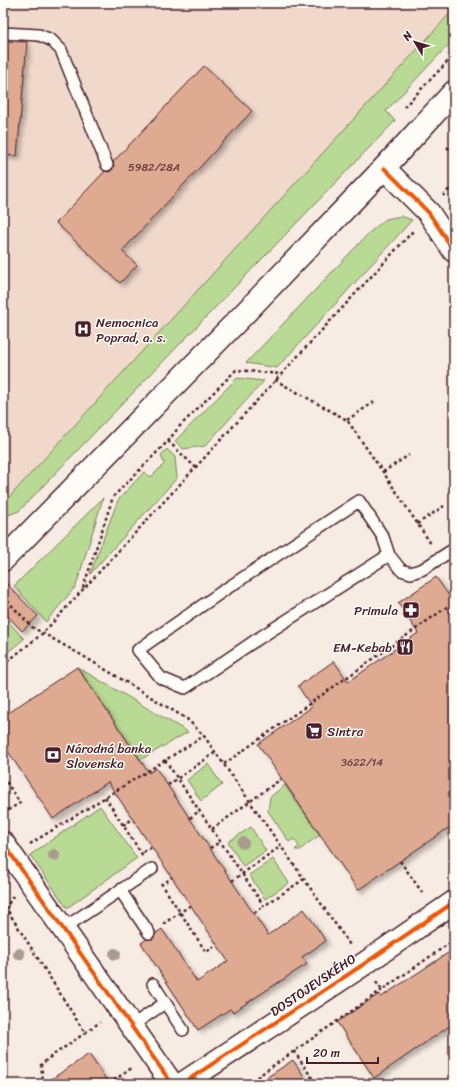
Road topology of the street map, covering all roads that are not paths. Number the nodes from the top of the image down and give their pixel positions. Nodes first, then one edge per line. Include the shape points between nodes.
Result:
1 (3, 33) edge
2 (454, 92) edge
3 (107, 165) dead end
4 (384, 168) junction
5 (454, 251) edge
6 (454, 549) edge
7 (389, 555) junction
8 (3, 560) edge
9 (7, 849) edge
10 (152, 869) dead end
11 (120, 890) junction
12 (454, 902) edge
13 (64, 928) junction
14 (149, 933) road end
15 (152, 984) dead end
16 (165, 1003) junction
17 (131, 1026) junction
18 (183, 1030) dead end
19 (172, 1084) edge
20 (182, 1084) edge

1 - 3 lane via 39,35 51,40 61,50
2 - 4 street
4 - 5 street via 429,213
4 - 8 street
6 - 7 lane via 423,569 411,573 401,570
7 - 7 lane via 185,688 161,678 138,650 359,501 383,537
9 - 13 street
10 - 11 lane
11 - 13 lane
11 - 14 lane
12 - 20 street, DOSTOJEVSKÉHO
13 - 17 street
15 - 16 lane
16 - 17 lane
16 - 18 lane
17 - 19 street

